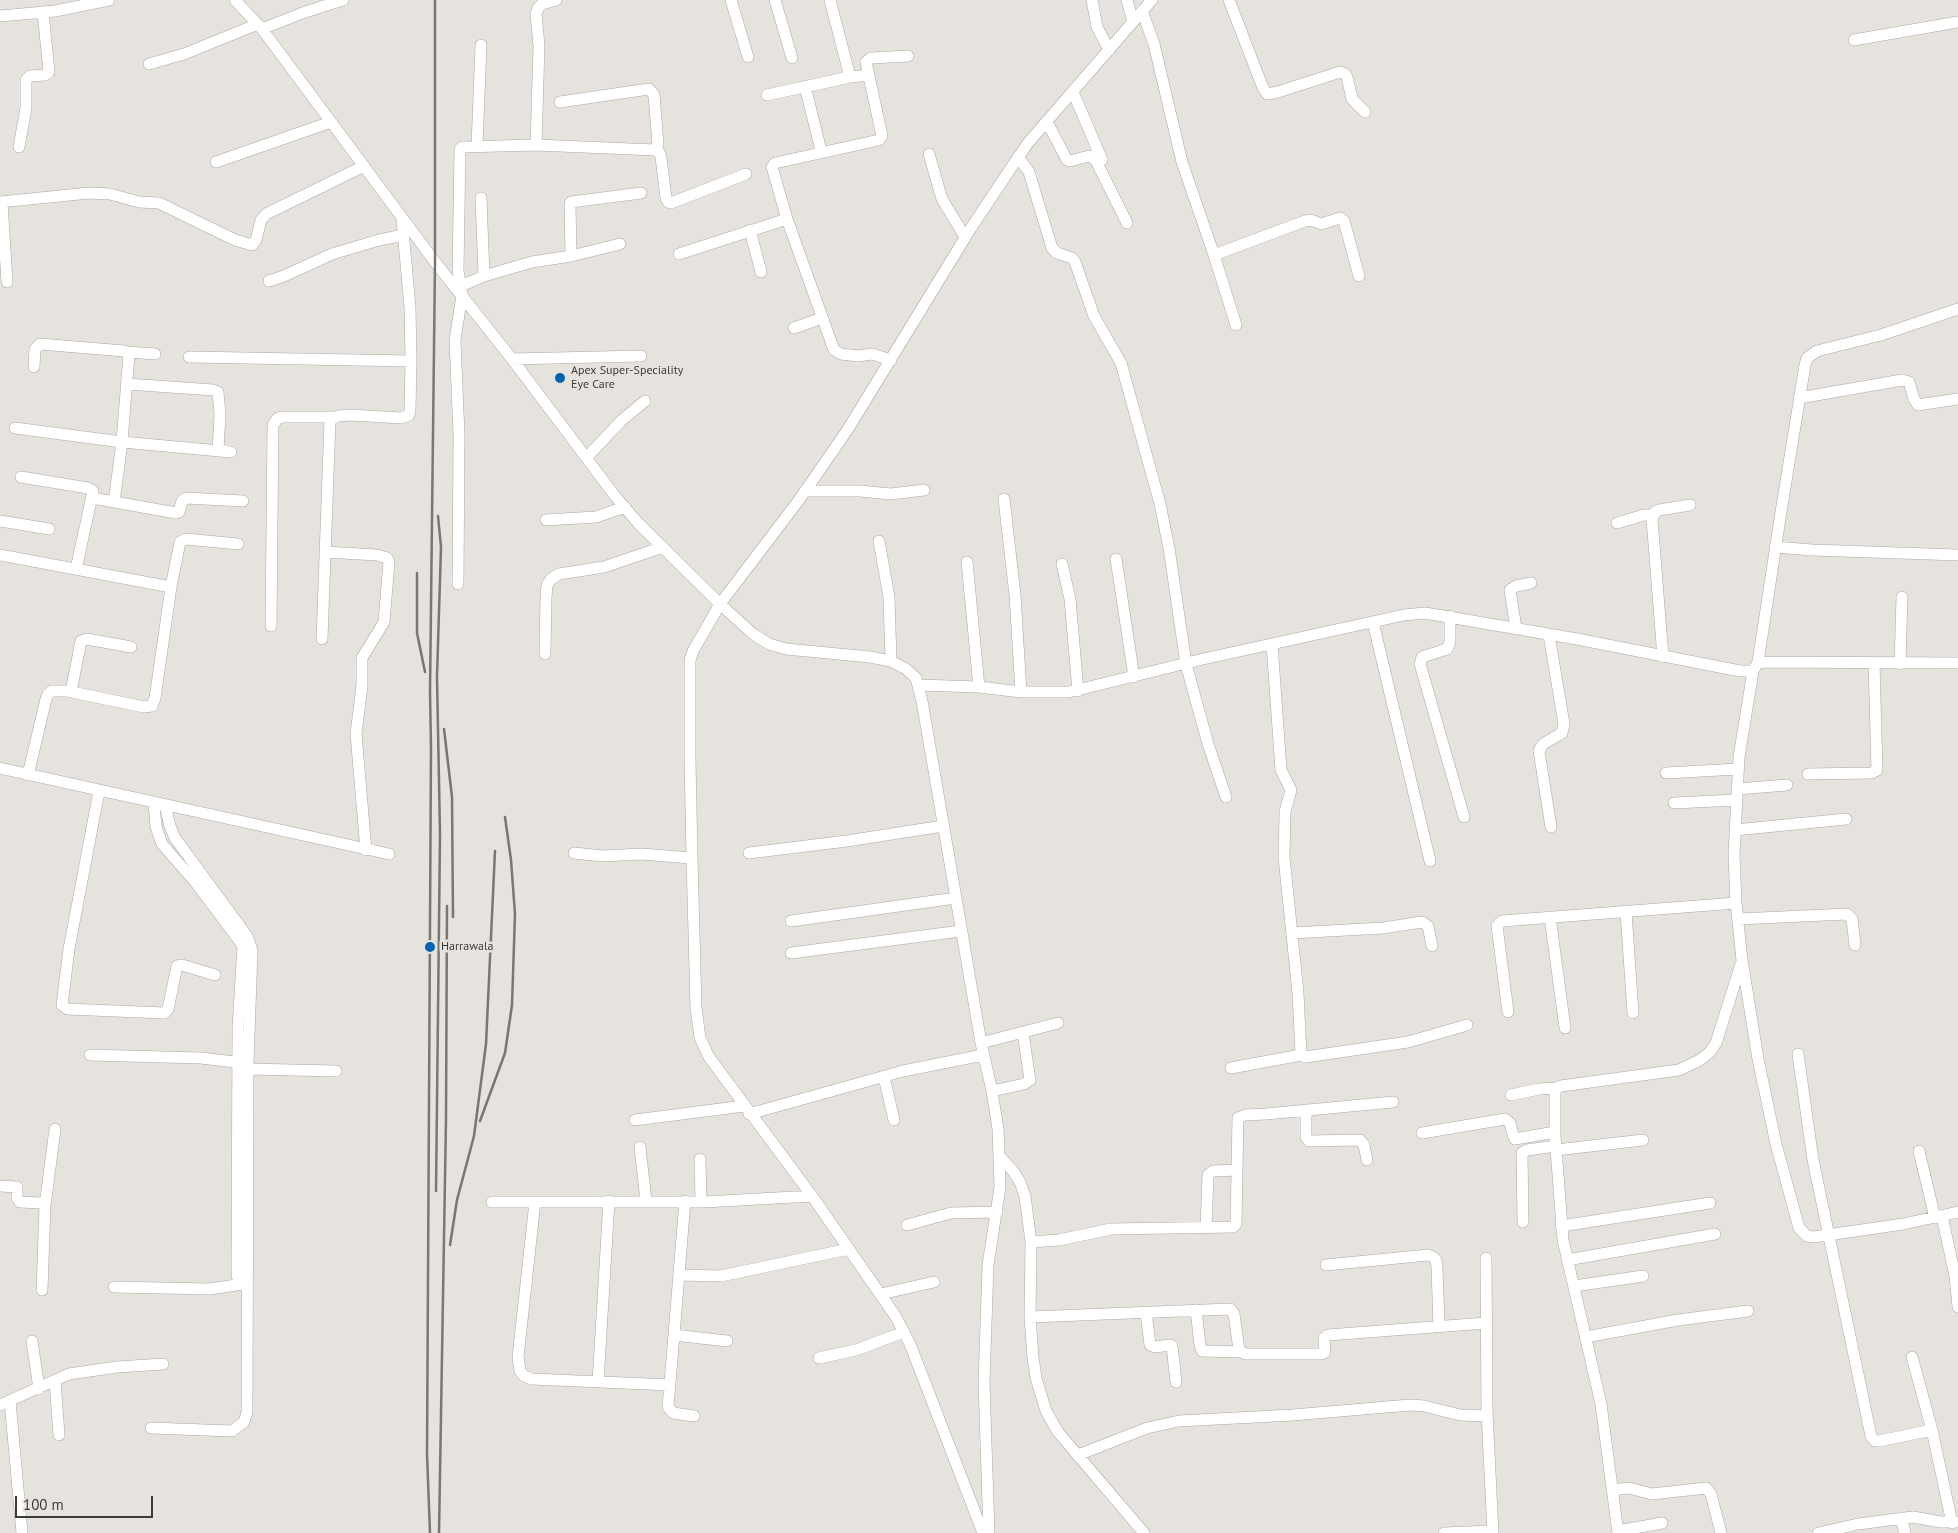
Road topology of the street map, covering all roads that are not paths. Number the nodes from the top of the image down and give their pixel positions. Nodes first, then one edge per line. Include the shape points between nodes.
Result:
1 (109, 0) edge
2 (235, 0) edge
3 (344, 0) edge
4 (731, 0) edge
5 (775, 0) edge
6 (830, 0) edge
7 (1092, 0) edge
8 (1127, 0) edge
9 (1152, 0) edge
10 (1229, 0) edge
11 (550, 1) edge
12 (1142, 11) junction
13 (43, 12) junction
14 (0, 16) edge
15 (1133, 22) junction
16 (1958, 22) edge
17 (260, 27) junction
18 (1854, 40) dead end
19 (482, 45) dead end
20 (1108, 50) junction
21 (908, 56) dead end
22 (748, 57) dead end
23 (792, 58) dead end
24 (149, 64) dead end
25 (869, 75) junction
26 (850, 77) junction
27 (805, 86) junction
28 (1073, 92) junction
29 (767, 95) dead end
30 (560, 102) dead end
31 (1365, 112) dead end
32 (332, 122) junction
33 (1047, 122) junction
34 (536, 145) junction
35 (477, 146) junction
36 (19, 147) dead end
37 (655, 150) junction
38 (821, 151) junction
39 (929, 154) dead end
40 (1018, 157) junction
41 (1102, 160) dead end
42 (216, 162) dead end
43 (364, 166) junction
44 (746, 174) dead end
45 (641, 193) dead end
46 (481, 198) dead end
47 (1, 202) edge
48 (402, 218) junction
49 (787, 219) junction
50 (1127, 223) dead end
51 (750, 230) junction
52 (404, 235) junction
53 (965, 237) junction
54 (620, 244) dead end
55 (678, 254) dead end
56 (1214, 255) junction
57 (571, 256) junction
58 (761, 272) dead end
59 (484, 276) junction
60 (1359, 276) dead end
61 (269, 281) dead end
62 (7, 282) dead end
63 (461, 290) junction
64 (1958, 310) edge
65 (822, 318) junction
66 (1236, 325) dead end
67 (794, 328) dead end
68 (128, 352) junction
69 (155, 354) dead end
70 (641, 356) dead end
71 (189, 357) dead end
72 (512, 359) junction
73 (891, 360) junction
74 (411, 361) junction
75 (34, 367) dead end
76 (127, 384) junction
77 (1799, 398) junction
78 (1958, 399) edge
79 (645, 401) dead end
80 (333, 417) junction
81 (15, 428) dead end
82 (122, 442) junction
83 (218, 451) junction
84 (231, 452) dead end
85 (587, 457) junction
86 (21, 477) dead end
87 (924, 490) dead end
88 (805, 491) junction
89 (92, 498) junction
90 (1004, 499) dead end
91 (243, 501) dead end
92 (114, 502) junction
93 (1690, 505) dead end
94 (625, 507) junction
95 (1652, 515) junction
96 (546, 520) dead end
97 (0, 522) edge
98 (1617, 523) dead end
99 (49, 529) dead end
100 (879, 541) dead end
101 (238, 544) dead end
102 (663, 547) junction
103 (1775, 547) junction
104 (325, 552) junction
105 (0, 555) edge
106 (1958, 555) edge
107 (1116, 559) dead end
108 (966, 562) dead end
109 (1062, 564) dead end
110 (76, 569) junction
111 (1531, 583) dead end
112 (458, 584) dead end
113 (171, 587) junction
114 (1902, 597) dead end
115 (720, 604) junction
116 (1450, 616) junction
117 (1373, 622) junction
118 (271, 626) dead end
119 (1516, 628) junction
120 (1549, 635) junction
121 (322, 640) dead end
122 (1272, 644) junction
123 (131, 647) dead end
124 (545, 654) dead end
125 (1663, 657) junction
126 (891, 661) junction
127 (1874, 663) junction
128 (1958, 663) edge
129 (1186, 664) junction
130 (1900, 664) junction
131 (1756, 666) junction
132 (1134, 676) junction
133 (919, 685) junction
134 (979, 687) junction
135 (1078, 691) junction
136 (72, 692) junction
137 (1021, 692) junction
138 (0, 768) edge
139 (1738, 769) junction
140 (1666, 773) dead end
141 (1808, 774) dead end
142 (28, 775) junction
143 (1787, 785) dead end
144 (100, 791) junction
145 (1736, 795) junction
146 (1226, 797) dead end
147 (1674, 803) dead end
148 (160, 804) junction
149 (1464, 817) dead end
150 (1846, 819) dead end
151 (943, 826) junction
152 (1551, 827) dead end
153 (1735, 830) junction
154 (366, 850) junction
155 (574, 853) dead end
156 (749, 853) dead end
157 (389, 854) dead end
158 (692, 858) junction
159 (1430, 861) dead end
160 (956, 898) junction
161 (1736, 904) junction
162 (1626, 912) junction
163 (1550, 916) junction
164 (1738, 919) junction
165 (791, 921) dead end
166 (961, 931) junction
167 (1292, 933) junction
168 (1855, 945) dead end
169 (1432, 946) dead end
170 (791, 952) dead end
171 (1742, 960) junction
172 (215, 975) dead end
173 (1508, 1012) dead end
174 (1633, 1013) dead end
175 (1058, 1023) dead end
176 (1467, 1025) dead end
177 (1565, 1028) dead end
178 (1023, 1033) junction
179 (981, 1043) junction
180 (1798, 1054) dead end
181 (90, 1055) dead end
182 (983, 1055) junction
183 (1301, 1056) junction
184 (243, 1067) junction
185 (1231, 1068) dead end
186 (336, 1071) dead end
187 (884, 1077) junction
188 (1556, 1088) junction
189 (992, 1091) junction
190 (1511, 1095) dead end
191 (1393, 1102) dead end
192 (747, 1110) junction
193 (1306, 1111) junction
194 (635, 1120) dead end
195 (894, 1120) dead end
196 (55, 1129) dead end
197 (1555, 1132) junction
198 (1422, 1133) dead end
199 (1643, 1140) dead end
200 (640, 1147) dead end
201 (1556, 1148) junction
202 (1919, 1151) dead end
203 (1000, 1157) junction
204 (700, 1159) dead end
205 (1367, 1160) dead end
206 (1237, 1170) junction
207 (0, 1186) edge
208 (812, 1196) junction
209 (646, 1201) junction
210 (492, 1202) dead end
211 (535, 1202) junction
212 (609, 1202) junction
213 (685, 1202) junction
214 (701, 1202) junction
215 (1710, 1203) dead end
216 (45, 1206) junction
217 (997, 1212) junction
218 (1958, 1212) edge
219 (1939, 1217) junction
220 (1523, 1222) dead end
221 (907, 1225) dead end
222 (1562, 1226) junction
223 (1206, 1228) junction
224 (1715, 1234) dead end
225 (1828, 1235) junction
226 (1031, 1242) junction
227 (850, 1249) junction
228 (1486, 1258) dead end
229 (1567, 1260) junction
230 (1326, 1265) dead end
231 (679, 1275) junction
232 (1643, 1276) dead end
233 (934, 1282) dead end
234 (245, 1286) junction
235 (1574, 1286) junction
236 (114, 1287) dead end
237 (42, 1290) dead end
238 (881, 1294) junction
239 (1958, 1307) edge
240 (1196, 1310) junction
241 (1748, 1311) dead end
242 (1146, 1312) junction
243 (1030, 1317) junction
244 (1486, 1323) junction
245 (1439, 1328) junction
246 (904, 1332) junction
247 (674, 1335) junction
248 (1586, 1337) junction
249 (32, 1341) dead end
250 (727, 1341) dead end
251 (1241, 1352) junction
252 (1912, 1357) dead end
253 (819, 1358) dead end
254 (163, 1364) dead end
255 (55, 1381) junction
256 (598, 1382) junction
257 (1176, 1382) dead end
258 (670, 1385) junction
259 (38, 1390) junction
260 (5, 1403) edge
261 (694, 1416) dead end
262 (1487, 1416) junction
263 (151, 1428) dead end
264 (1932, 1430) junction
265 (59, 1435) dead end
266 (1078, 1455) junction
267 (1612, 1490) junction
268 (1901, 1518) junction
269 (1955, 1522) edge
270 (1662, 1523) dead end
271 (1493, 1532) edge
272 (1618, 1532) edge
273 (22, 1533) edge
274 (984, 1533) edge
275 (989, 1533) edge
276 (1144, 1533) edge
277 (1444, 1533) edge
278 (1721, 1533) edge
279 (1818, 1533) edge
280 (1905, 1533) edge

1 - 13 street
2 - 17 street
3 - 17 street
4 - 22 street
5 - 23 street
6 - 26 street
7 - 20 street via 1097,27
8 - 15 street
9 - 12 street
10 - 31 street via 1267,94 1343,72 1352,99
11 - 34 street via 538,8 536,14 539,46
12 - 15 street
12 - 56 street via 1154,44 1182,162
13 - 14 street
13 - 36 street via 49,72 26,80 26,108
15 - 20 street
16 - 18 street
17 - 24 street
17 - 32 street
19 - 35 street
20 - 28 street
21 - 25 street via 871,58 866,62
25 - 26 street
25 - 38 street via 882,136 878,140
26 - 27 street
27 - 29 street
27 - 38 street
28 - 33 street
28 - 41 street
30 - 37 street via 649,89 654,95 658,144
32 - 42 street
32 - 43 street
33 - 40 street
33 - 50 street via 1067,160 1089,156 1095,159
34 - 35 street
34 - 37 street
35 - 63 street via 460,149 458,271
37 - 44 street via 661,157 668,202
38 - 49 street via 775,163 772,167
39 - 53 street via 942,199
40 - 53 street
40 - 129 street via 1028,172 1052,248 1075,262 1094,316 1121,363 1167,539
43 - 47 street via 266,214 252,245 159,203 139,202 110,194 89,193
43 - 48 street
45 - 57 street via 572,202
46 - 59 street
47 - 62 street
48 - 52 street
48 - 63 street
49 - 51 street
49 - 65 street
51 - 55 street
51 - 58 street
52 - 61 street via 332,254
52 - 74 street
53 - 73 street
54 - 57 street
56 - 60 street via 1305,221 1312,220 1318,224 1340,218 1344,221
56 - 66 street
57 - 59 street via 532,262
59 - 63 street
63 - 72 street
63 - 112 street via 455,340 459,452
64 - 77 street via 1881,335 1817,351 1807,358 1804,365
65 - 67 street
65 - 73 street via 834,350 841,354 872,354
68 - 69 street
68 - 75 street via 40,344 36,347
68 - 76 street
70 - 72 street
71 - 74 street
72 - 85 street
73 - 88 street
74 - 80 street via 410,410 405,418
76 - 82 street
76 - 83 street via 218,392
77 - 78 street via 1902,380 1909,382 1918,405
77 - 103 street
79 - 85 street
80 - 104 street via 329,425
80 - 118 street via 283,417 273,425
81 - 82 street
82 - 83 street
82 - 92 street
83 - 84 street
85 - 94 street
86 - 89 street via 88,488 92,491
87 - 88 street via 891,494
88 - 115 street
89 - 92 street
89 - 110 street
90 - 137 street via 1015,595
91 - 92 street via 186,498 176,514
93 - 95 street via 1659,510
94 - 96 street via 596,517
94 - 102 street
95 - 98 street
95 - 125 street
97 - 99 street
100 - 126 street via 888,598
101 - 113 street via 182,540 178,546
102 - 115 street
102 - 124 street via 604,567 559,574 551,579 546,598
103 - 106 street
103 - 131 street
104 - 121 street
104 - 154 street via 377,555 389,562 384,622 362,658 356,734
105 - 110 street
107 - 132 street
108 - 134 street
109 - 135 street via 1070,600
110 - 113 street
111 - 119 street via 1510,590
113 - 136 street via 152,706
114 - 130 street
115 - 126 street via 769,644 786,649
115 - 158 street via 690,660
116 - 117 street via 1425,613
116 - 119 street
116 - 149 street via 1447,649 1422,657 1420,664
117 - 122 street
117 - 159 street
119 - 120 street
120 - 125 street
120 - 152 street via 1564,724 1562,734 1543,744 1539,751
122 - 129 street
122 - 167 street via 1281,770 1291,790 1286,812 1284,857
123 - 136 street via 87,639 81,641
125 - 131 street via 1740,671
126 - 133 street via 906,668
127 - 130 street
127 - 131 street
127 - 141 street via 1877,770 1872,773
128 - 130 street
129 - 132 street
129 - 146 street
131 - 139 street
132 - 135 street
133 - 134 street
133 - 151 street
134 - 137 street
135 - 137 street
136 - 142 street via 56,690 48,694
138 - 142 street
139 - 140 street
139 - 145 street
142 - 144 street
143 - 145 street
144 - 148 street
144 - 172 street via 69,949 62,1005 67,1009 164,1013 168,1009 177,966
145 - 147 street
145 - 153 street
148 - 154 street
148 - 184 street via 156,827 162,844 247,945
150 - 153 street
151 - 156 street
151 - 160 street
153 - 161 street
154 - 157 street
155 - 158 street
158 - 192 street via 696,1008 700,1038 709,1057
160 - 165 street
160 - 166 street
161 - 162 street
161 - 164 street
162 - 163 street
162 - 174 street
163 - 173 street via 1505,919 1498,926
163 - 177 street
164 - 168 street via 1848,914 1852,919
164 - 171 street
166 - 170 street
166 - 179 street
167 - 169 street via 1383,928 1422,922 1428,926
167 - 183 street
171 - 188 street via 1716,1042 1700,1060 1679,1070
171 - 225 street via 1776,1144 1799,1228 1807,1236
175 - 178 street
176 - 183 street via 1408,1042
178 - 179 street
178 - 189 street via 1030,1080
179 - 182 street
180 - 225 street via 1813,1160
181 - 184 street via 201,1058 226,1060
182 - 187 street
182 - 189 street
183 - 185 street
184 - 186 street
184 - 234 street
187 - 192 street
187 - 195 street
188 - 190 street
188 - 197 street
189 - 203 street
191 - 193 street
192 - 194 street
192 - 208 street
193 - 205 street via 1306,1137 1309,1141 1360,1140
193 - 206 street via 1238,1118
196 - 216 street
197 - 198 street via 1515,1138 1510,1123 1505,1119
197 - 201 street
199 - 201 street
200 - 209 street
201 - 220 street via 1522,1153
201 - 222 street
202 - 219 street
203 - 217 street
203 - 226 street via 1014,1171 1023,1189
204 - 214 street
206 - 223 street via 1212,1171 1208,1175
206 - 223 street via 1235,1226
207 - 216 street via 17,1188 20,1202
208 - 214 street
208 - 227 street
209 - 212 street
209 - 213 street
210 - 211 street
211 - 212 street
211 - 256 street via 518,1358 520,1371 532,1378
212 - 256 street
213 - 214 street
213 - 231 street
215 - 222 street
216 - 237 street
217 - 221 street via 951,1213
217 - 275 street via 988,1265 984,1383
218 - 219 street
219 - 225 street
219 - 239 street via 1955,1276
222 - 229 street
223 - 226 street via 1111,1229 1059,1240
224 - 229 street
225 - 264 street via 1873,1438 1879,1441
226 - 243 street
227 - 231 street via 721,1276
227 - 238 street
228 - 244 street
229 - 235 street
230 - 245 street via 1433,1257 1437,1267
231 - 247 street
232 - 235 street
233 - 238 street
234 - 236 street
234 - 263 street via 247,1412 244,1422 228,1431
235 - 248 street
238 - 246 street
240 - 242 street
240 - 251 street via 1232,1310
240 - 251 street via 1202,1351
241 - 248 street
242 - 243 street
242 - 257 street via 1150,1345 1172,1346
243 - 266 street via 1036,1378 1046,1412
244 - 245 street
244 - 262 street
245 - 251 street via 1328,1335 1324,1338 1325,1352 1322,1354
246 - 253 street via 856,1350
246 - 274 street
247 - 250 street
247 - 258 street
248 - 267 street via 1601,1404
249 - 259 street
252 - 264 street
254 - 255 street via 76,1373
255 - 259 street
255 - 265 street
256 - 258 street
258 - 261 street via 669,1409 674,1413
259 - 260 street
260 - 273 street
262 - 266 street via 1455,1414 1410,1405 1179,1421 1147,1428
262 - 271 street
264 - 269 street
266 - 276 street
267 - 272 street
267 - 278 street via 1629,1488 1647,1494 1706,1488 1711,1494
268 - 269 street
268 - 279 street
268 - 280 street
270 - 272 street
271 - 277 street

